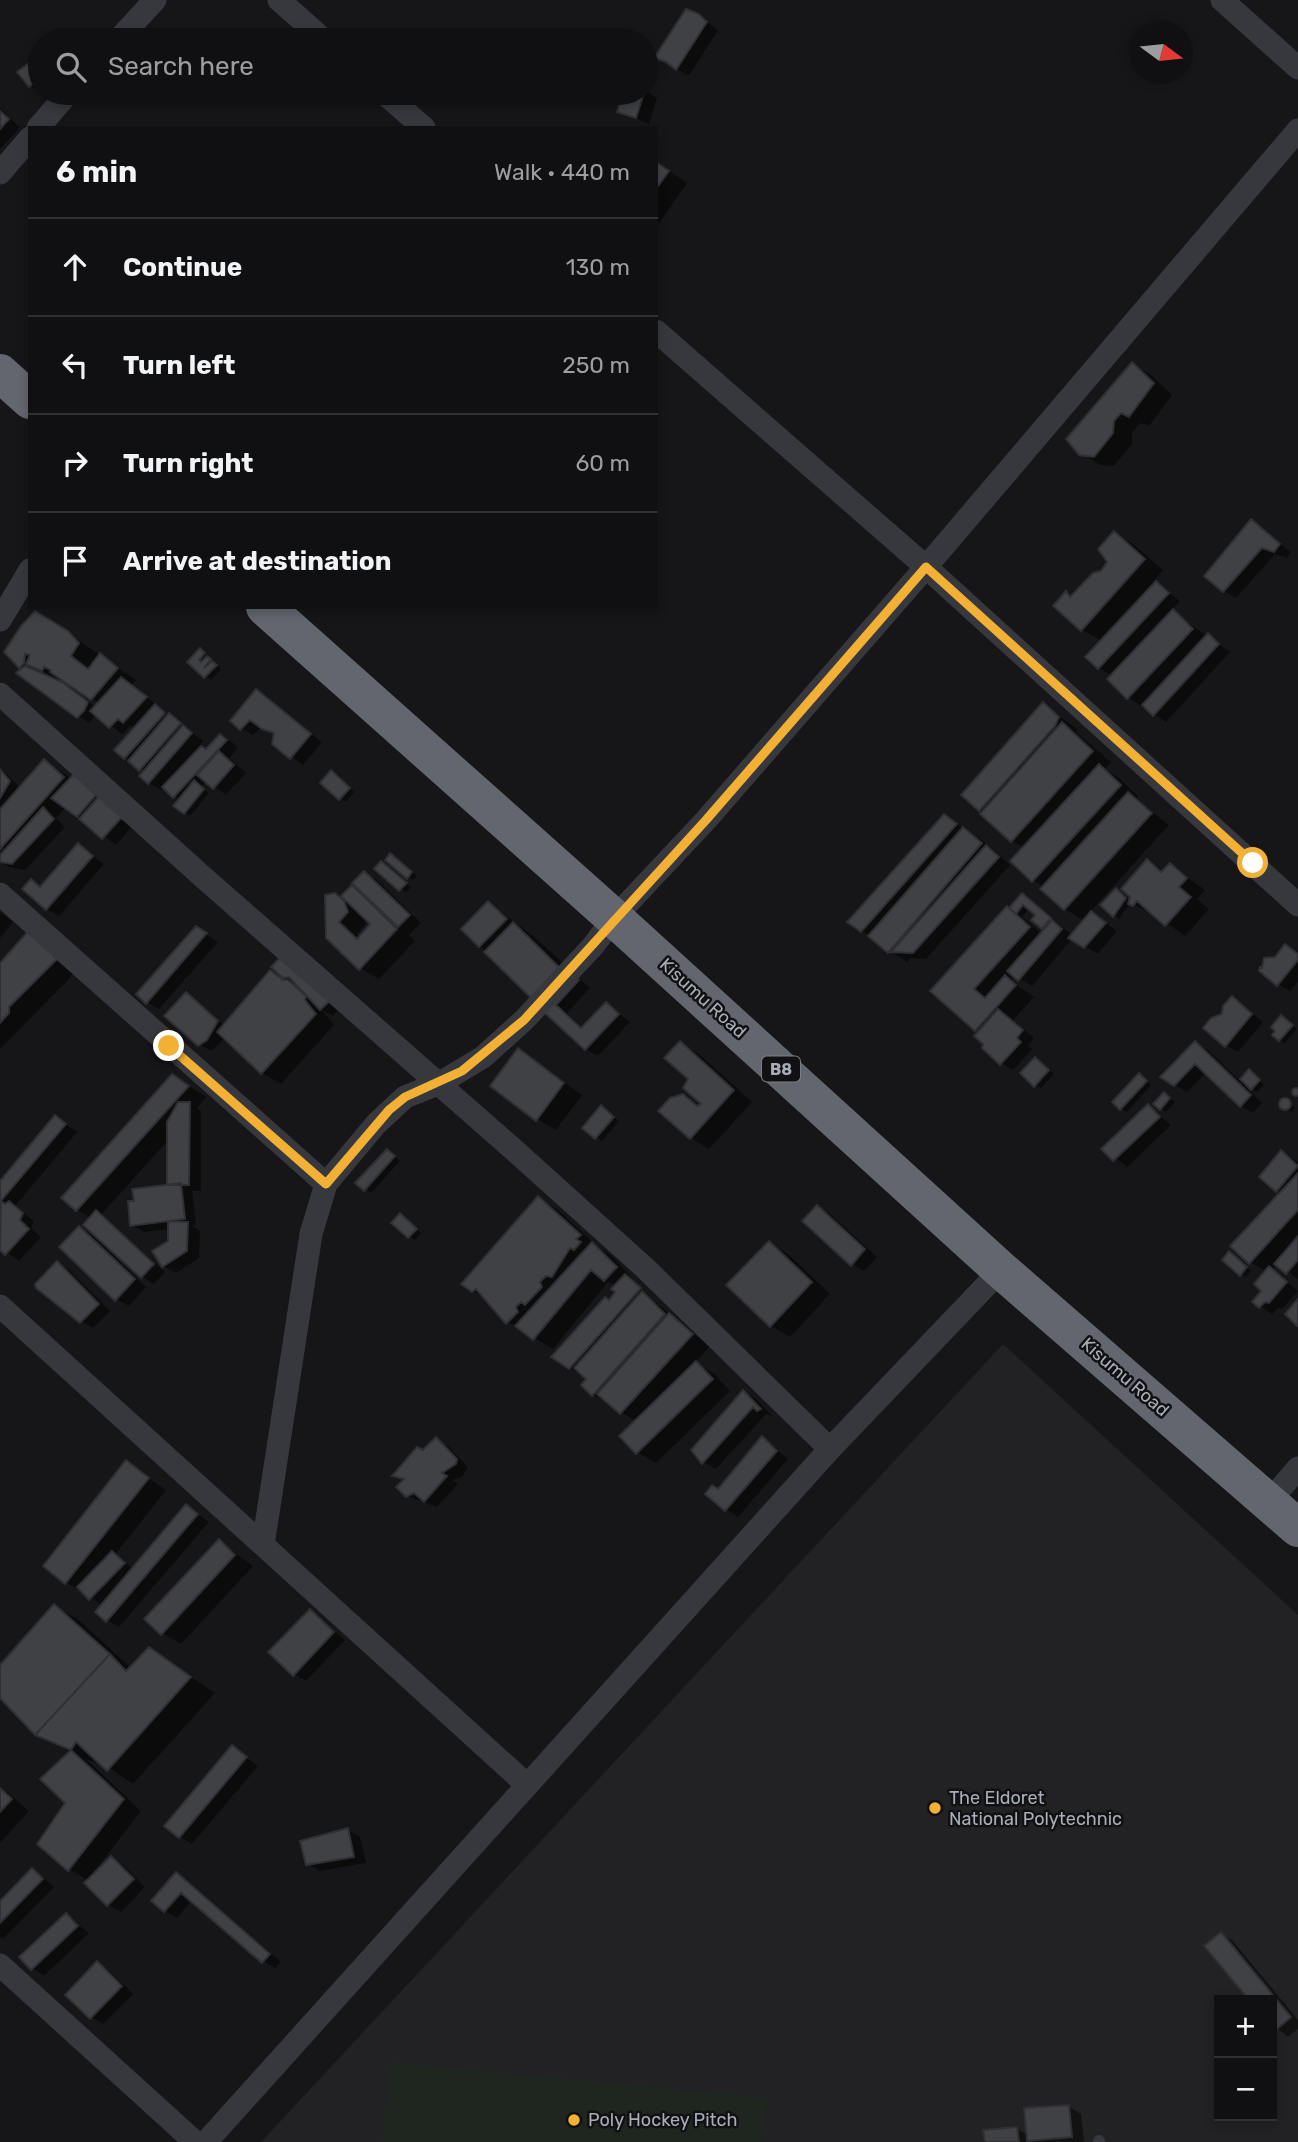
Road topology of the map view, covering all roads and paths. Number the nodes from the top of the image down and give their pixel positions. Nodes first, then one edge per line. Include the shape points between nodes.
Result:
1 (155, 0) edge
2 (279, 0) edge
3 (1222, 0) edge
4 (129, 28) edge
5 (310, 28) edge
6 (1298, 68) edge
7 (58, 105) edge
8 (398, 105) edge
9 (40, 126) edge
10 (422, 126) edge
11 (1298, 130) edge
12 (28, 140) edge
13 (0, 173) edge
14 (658, 333) edge
15 (0, 373) edge
16 (28, 398) edge
17 (926, 567) junction
18 (28, 573) edge
19 (267, 609) edge
20 (0, 620) edge
21 (0, 694) edge
22 (0, 894) edge
23 (1298, 905) edge
24 (614, 918) junction
25 (440, 1083) junction
26 (326, 1184) junction
27 (1001, 1270) junction
28 (0, 1306) edge
29 (830, 1449) junction
30 (1298, 1468) edge
31 (1269, 1502) junction
32 (1298, 1528) edge
33 (263, 1545) junction
34 (526, 1784) junction
35 (0, 1965) edge
36 (195, 2142) edge
37 (206, 2142) edge

1 - 4 street
2 - 5 street
3 - 6 street
7 - 9 street
8 - 10 street
11 - 17 street
12 - 13 street
14 - 17 street
15 - 16 highway
17 - 23 street
17 - 24 street via 706,820
18 - 20 street
19 - 24 highway, Kisumu Road / B8
21 - 25 street
22 - 26 street
24 - 25 street via 524,1020 483,1056
24 - 27 highway, Kisumu Road / B8
25 - 26 street via 405,1097 389,1110
25 - 29 street via 645,1268
26 - 33 street via 312,1234
27 - 29 street
27 - 31 highway, Kisumu Road / B8
28 - 33 street
29 - 34 street
30 - 31 street
31 - 32 highway, Kisumu Road / B8
33 - 34 street
34 - 37 street
35 - 36 street

